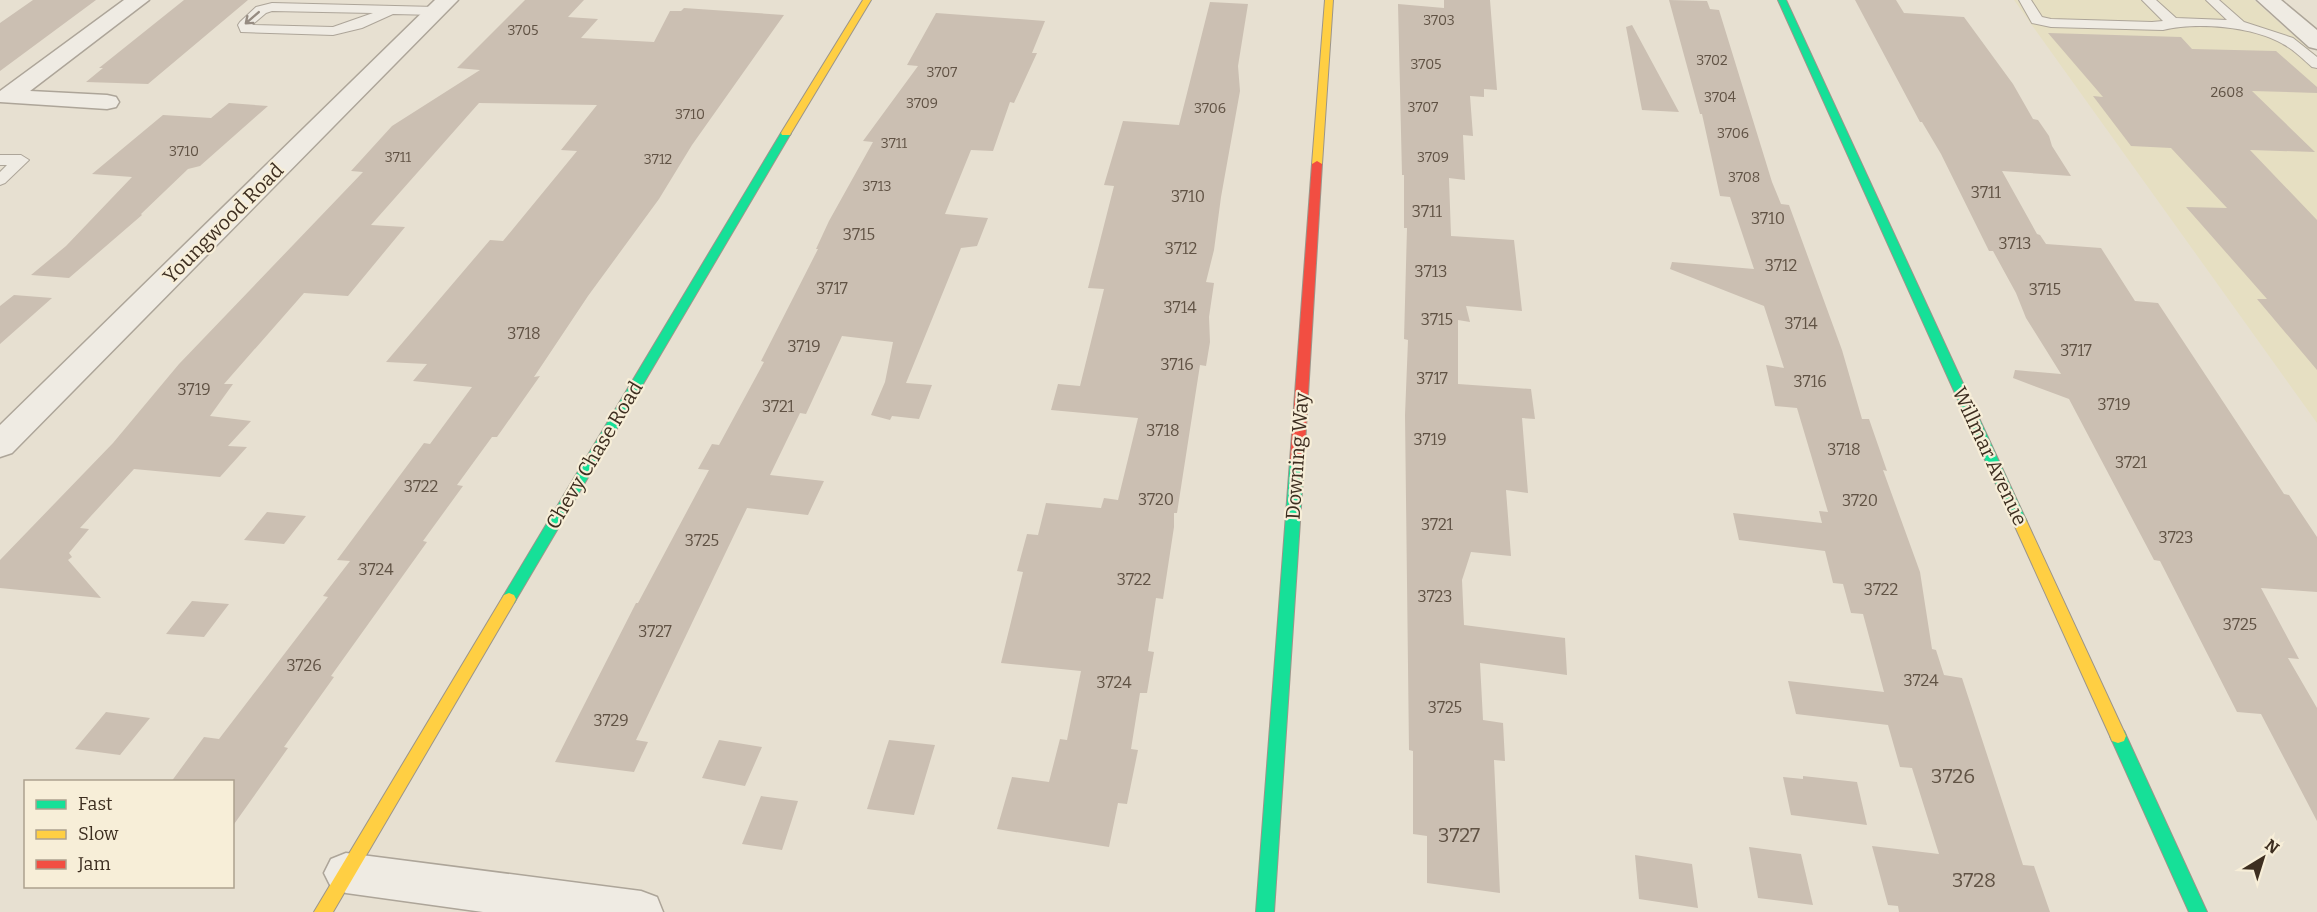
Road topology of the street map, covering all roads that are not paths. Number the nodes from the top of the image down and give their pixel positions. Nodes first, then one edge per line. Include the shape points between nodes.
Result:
1 (138, 0) edge
2 (867, 0) edge
3 (1329, 0) edge
4 (1782, 0) edge
5 (2025, 0) edge
6 (2148, 0) edge
7 (2212, 0) edge
8 (2268, 0) edge
9 (441, 5) edge
10 (392, 10) junction
11 (2172, 22) junction
12 (2239, 25) junction
13 (2317, 42) edge
14 (2317, 64) edge
15 (4, 97) edge
16 (107, 102) dead end
17 (0, 160) edge
18 (0, 180) edge
19 (0, 445) edge
20 (346, 873) junction
21 (323, 912) edge
22 (641, 912) edge
23 (1265, 912) edge
24 (2198, 912) edge

1 - 15 street
2 - 20 street, Chevy Chase Road
3 - 23 street, Downing Way
4 - 24 street, Willmar Avenue
5 - 11 lane via 2037,20 2051,23 2152,27
6 - 11 lane
7 - 12 lane
8 - 13 street
9 - 10 lane
9 - 19 street, Youngwood Road
10 -> 10 lane via 272,7 261,10 244,25 246,29 333,31
11 - 12 lane
12 - 14 lane via 2289,41
15 - 16 street
17 - 18 lane via 21,160
20 - 21 street, Chevy Chase Road
20 - 22 street

